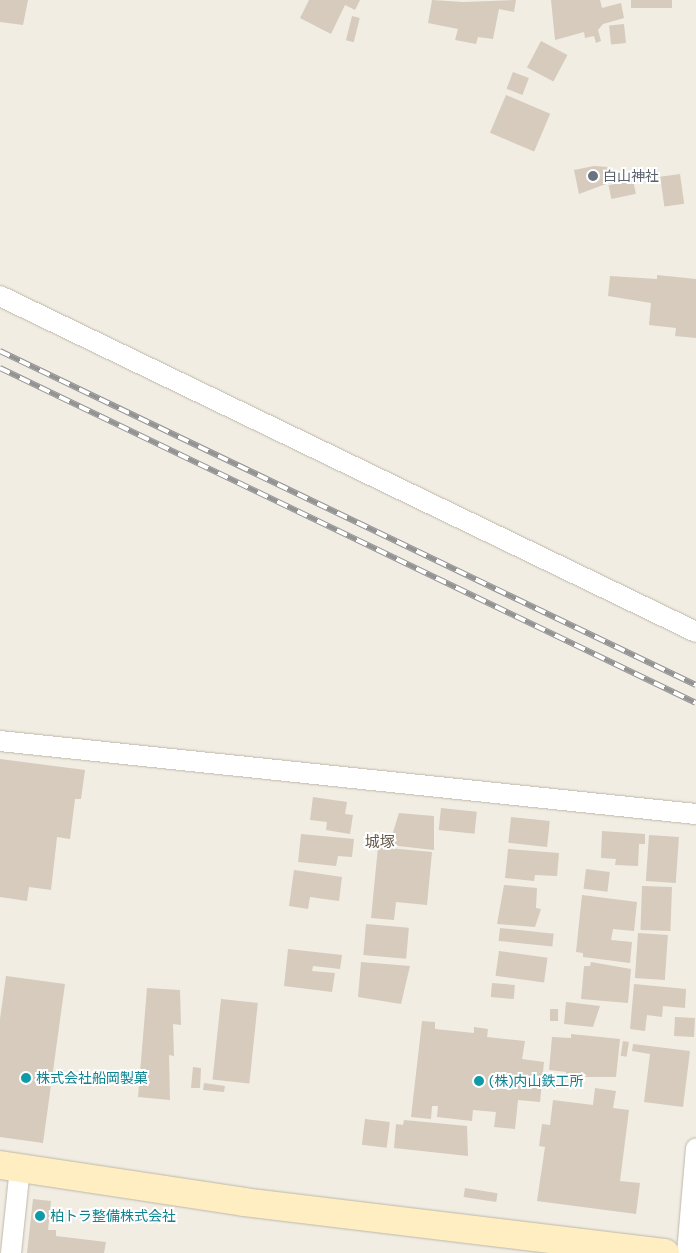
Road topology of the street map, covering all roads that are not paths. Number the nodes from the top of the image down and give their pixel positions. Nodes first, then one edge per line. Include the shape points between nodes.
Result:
1 (0, 296) edge
2 (696, 632) edge
3 (0, 741) edge
4 (696, 814) edge
5 (696, 1148) edge
6 (10, 1166) edge
7 (11, 1253) edge
8 (665, 1253) edge
9 (687, 1253) edge

1 - 2 street
3 - 4 street
5 - 9 street
6 - 7 street
6 - 8 street via 244,1202

